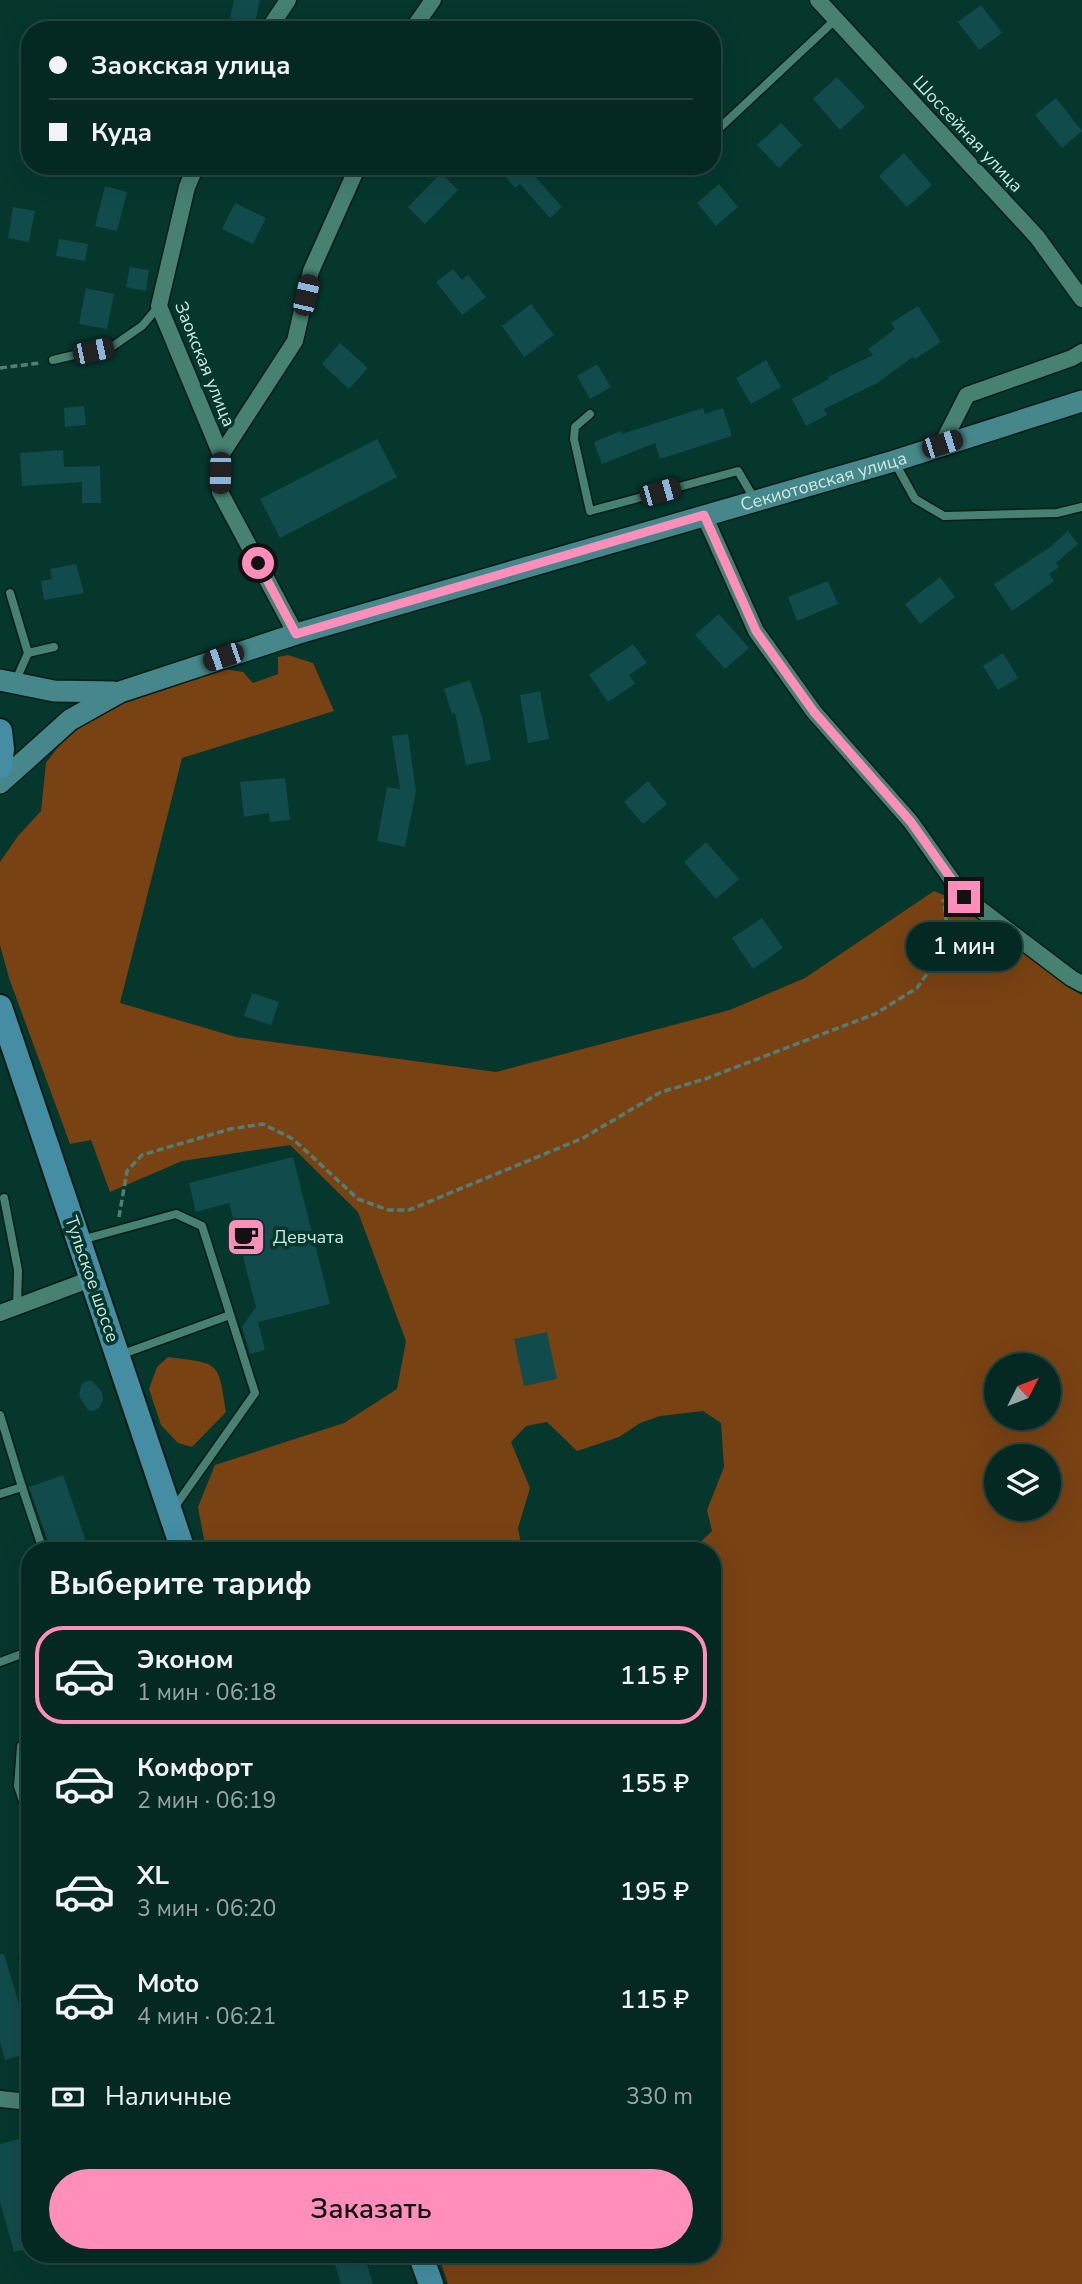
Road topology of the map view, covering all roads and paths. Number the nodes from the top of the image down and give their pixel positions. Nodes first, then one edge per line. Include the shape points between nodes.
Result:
1 (288, 0) edge
2 (433, 0) edge
3 (818, 0) edge
4 (836, 19) junction
5 (274, 21) edge
6 (418, 21) edge
7 (721, 127) edge
8 (192, 175) edge
9 (354, 175) edge
10 (1082, 299) edge
11 (159, 306) junction
12 (1082, 352) edge
13 (53, 360) joint
14 (0, 368) edge
15 (1082, 401) edge
16 (590, 414) dead end
17 (942, 444) junction
18 (221, 455) junction
19 (894, 461) junction
20 (755, 500) junction
21 (1082, 507) edge
22 (704, 515) junction
23 (10, 593) dead end
24 (296, 634) junction
25 (54, 648) dead end
26 (28, 653) junction
27 (7, 681) edge
28 (120, 692) junction
29 (0, 731) edge
30 (0, 766) edge
31 (0, 783) edge
32 (943, 895) dead end
33 (1082, 984) edge
34 (0, 1007) edge
35 (5, 1198) dead end
36 (119, 1230) junction
37 (79, 1240) junction
38 (92, 1279) junction
39 (17, 1307) junction
40 (0, 1313) edge
41 (230, 1315) junction
42 (118, 1356) junction
43 (0, 1415) edge
44 (22, 1487) junction
45 (0, 1494) edge
46 (170, 1513) junction
47 (40, 1542) edge
48 (180, 1542) edge
49 (21, 1654) edge
50 (0, 1662) edge
51 (21, 1756) edge
52 (21, 1795) edge
53 (0, 2099) edge
54 (21, 2101) edge
55 (423, 2263) edge
56 (430, 2284) edge

1 - 5 street
2 - 6 street
3 - 4 street, Шоссейная улица
4 - 7 lane
4 - 10 street, Шоссейная улица via 1037,237
8 - 11 street, Заокская улица
9 - 18 street, Заокская улица via 311,271 295,341
11 - 13 lane via 142,326 113,346
11 - 18 street, Заокская улица
12 - 17 street via 967,396
13 - 14 path
15 - 17 main road, Секиотовская улица
16 - 20 lane via 575,428 574,439 590,511 738,471
17 - 19 main road, Секиотовская улица
18 - 24 street, Заокская улица via 220,492
19 - 20 main road, Секиотовская улица
19 - 21 lane via 915,499 944,516 1057,513
20 - 22 main road, Секиотовская улица
22 - 24 main road, Секиотовская улица
22 - 33 street via 756,631 814,712 911,822 964,897
23 - 26 lane
24 - 28 main road, Секиотовская улица
25 - 26 lane
26 - 27 lane
27 - 28 main road via 54,691
28 - 31 main road via 70,720
29 - 30 main road
32 - 36 path via 944,942 936,961 917,988 875,1014 661,1092 583,1138 408,1210 388,1210 358,1199 293,1139 263,1124 142,1155 127,1171
34 - 37 main road, Тульское шоссе
35 - 39 lane via 18,1270
36 - 37 lane
36 - 41 lane via 176,1214 202,1226
37 - 38 main road, Тульское шоссе
38 - 39 street
38 - 42 main road, Тульское шоссе
39 - 40 street
41 - 42 lane
41 - 46 lane via 255,1393
42 - 46 main road, Тульское шоссе
43 - 44 lane
44 - 45 lane
44 - 47 lane
46 - 48 main road, Тульское шоссе
49 - 50 lane
51 - 52 lane
53 - 54 street
55 - 56 main road

